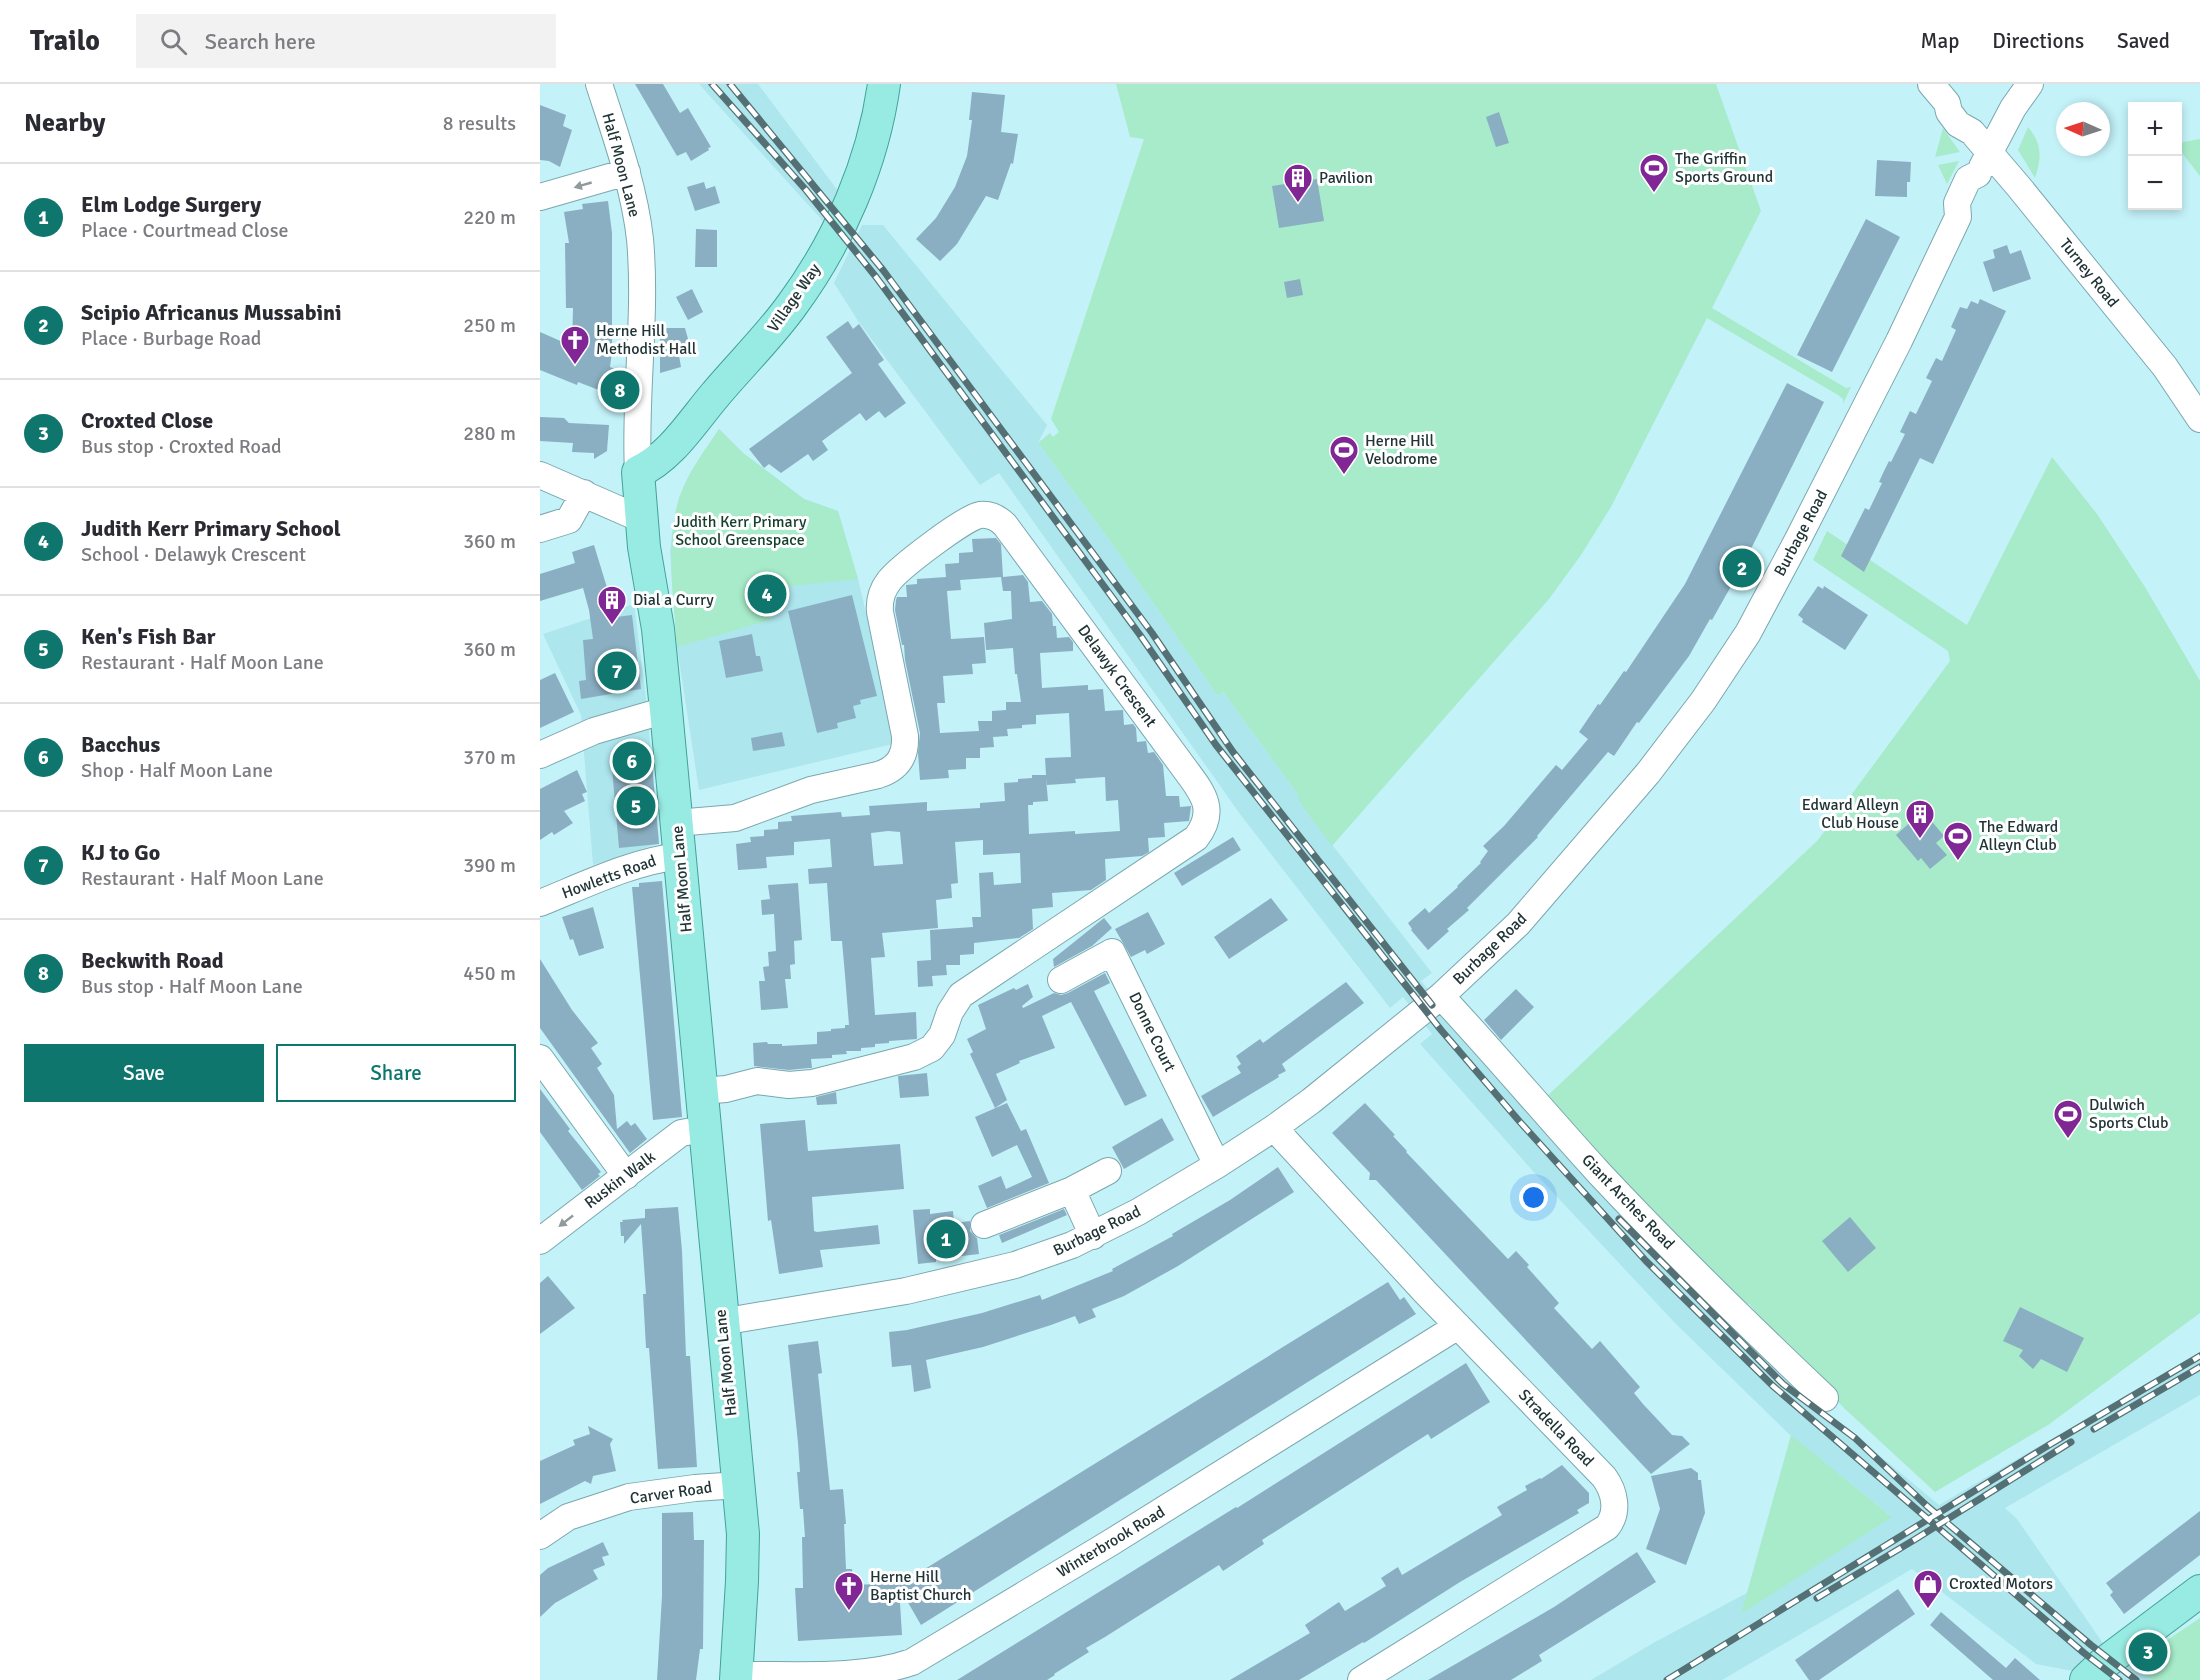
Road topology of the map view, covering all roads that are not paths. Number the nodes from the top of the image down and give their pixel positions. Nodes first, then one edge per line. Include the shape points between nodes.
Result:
1 (599, 84) edge
2 (884, 84) edge
3 (2030, 84) edge
4 (1939, 93) edge
5 (1984, 164) junction
6 (627, 172) junction
7 (540, 197) edge
8 (2200, 419) edge
9 (638, 472) junction
10 (540, 475) edge
11 (584, 493) junction
12 (641, 519) junction
13 (540, 529) edge
14 (666, 710) junction
15 (540, 755) edge
16 (676, 823) junction
17 (679, 856) junction
18 (540, 903) edge
19 (1061, 980) dead end
20 (1441, 996) junction
21 (540, 1058) edge
22 (714, 1090) junction
23 (1274, 1128) junction
24 (704, 1129) junction
25 (1217, 1165) junction
26 (1108, 1171) dead end
27 (626, 1176) junction
28 (1072, 1190) junction
29 (984, 1225) dead end
30 (1093, 1236) junction
31 (540, 1241) edge
32 (722, 1322) junction
33 (1458, 1326) junction
34 (1825, 1398) dead end
35 (739, 1485) junction
36 (540, 1536) edge
37 (2200, 1591) edge
38 (736, 1677) edge
39 (1361, 1680) edge
40 (2086, 1680) edge

1 - 6 street, Half Moon Lane
2 - 9 main road, Village Way via 878,121 861,175 834,237 809,280 687,430 652,466
3 - 5 street, Burbage Road
4 - 5 street, Turney Road via 1956,101 1968,114
5 - 8 street, Turney Road via 2165,367
5 - 20 street, Burbage Road via 1968,179 1957,203 1958,217 1899,341 1748,633 1648,773 1518,924
6 -> 7 street
6 - 9 street, Half Moon Lane via 640,238
9 - 12 main road, Half Moon Lane
10 - 11 street
11 - 12 street
11 - 13 street via 569,520
12 - 14 main road, Half Moon Lane
14 - 15 street via 587,734
14 - 16 main road, Half Moon Lane
16 - 17 main road, Half Moon Lane
16 - 22 street, Delawyk Crescent via 735,818 811,790 878,776 898,764 905,736 880,612 881,596 899,571 963,523 983,515 1005,525 1154,726 1207,805 1205,823 1190,843 961,995 932,1048 914,1057 812,1083 757,1081
17 - 18 street, Howletts Road via 653,859
17 - 22 main road, Half Moon Lane
19 - 25 street, Donne Court via 1112,952
20 - 23 street, Burbage Road
20 - 34 street, Giant Arches Road via 1634,1209
21 - 27 street
22 - 24 main road, Half Moon Lane
23 - 25 street, Burbage Road
23 - 33 street, Stradella Road
24 - 27 street, Ruskin Walk via 681,1133
24 - 32 main road, Half Moon Lane
25 - 30 street, Burbage Road
26 - 28 street
27 -> 31 street, Ruskin Walk
28 - 29 street
28 - 30 street
30 - 32 street, Burbage Road via 1023,1263 928,1286
32 - 35 main road, Half Moon Lane
33 - 38 street, Winterbrook Road via 912,1662 864,1672
33 - 39 street, Stradella Road via 1604,1477 1612,1490 1614,1515 1607,1527
35 - 36 street, Carver Road via 629,1497 568,1517
35 - 38 main road, Half Moon Lane via 742,1581
37 - 40 main road

